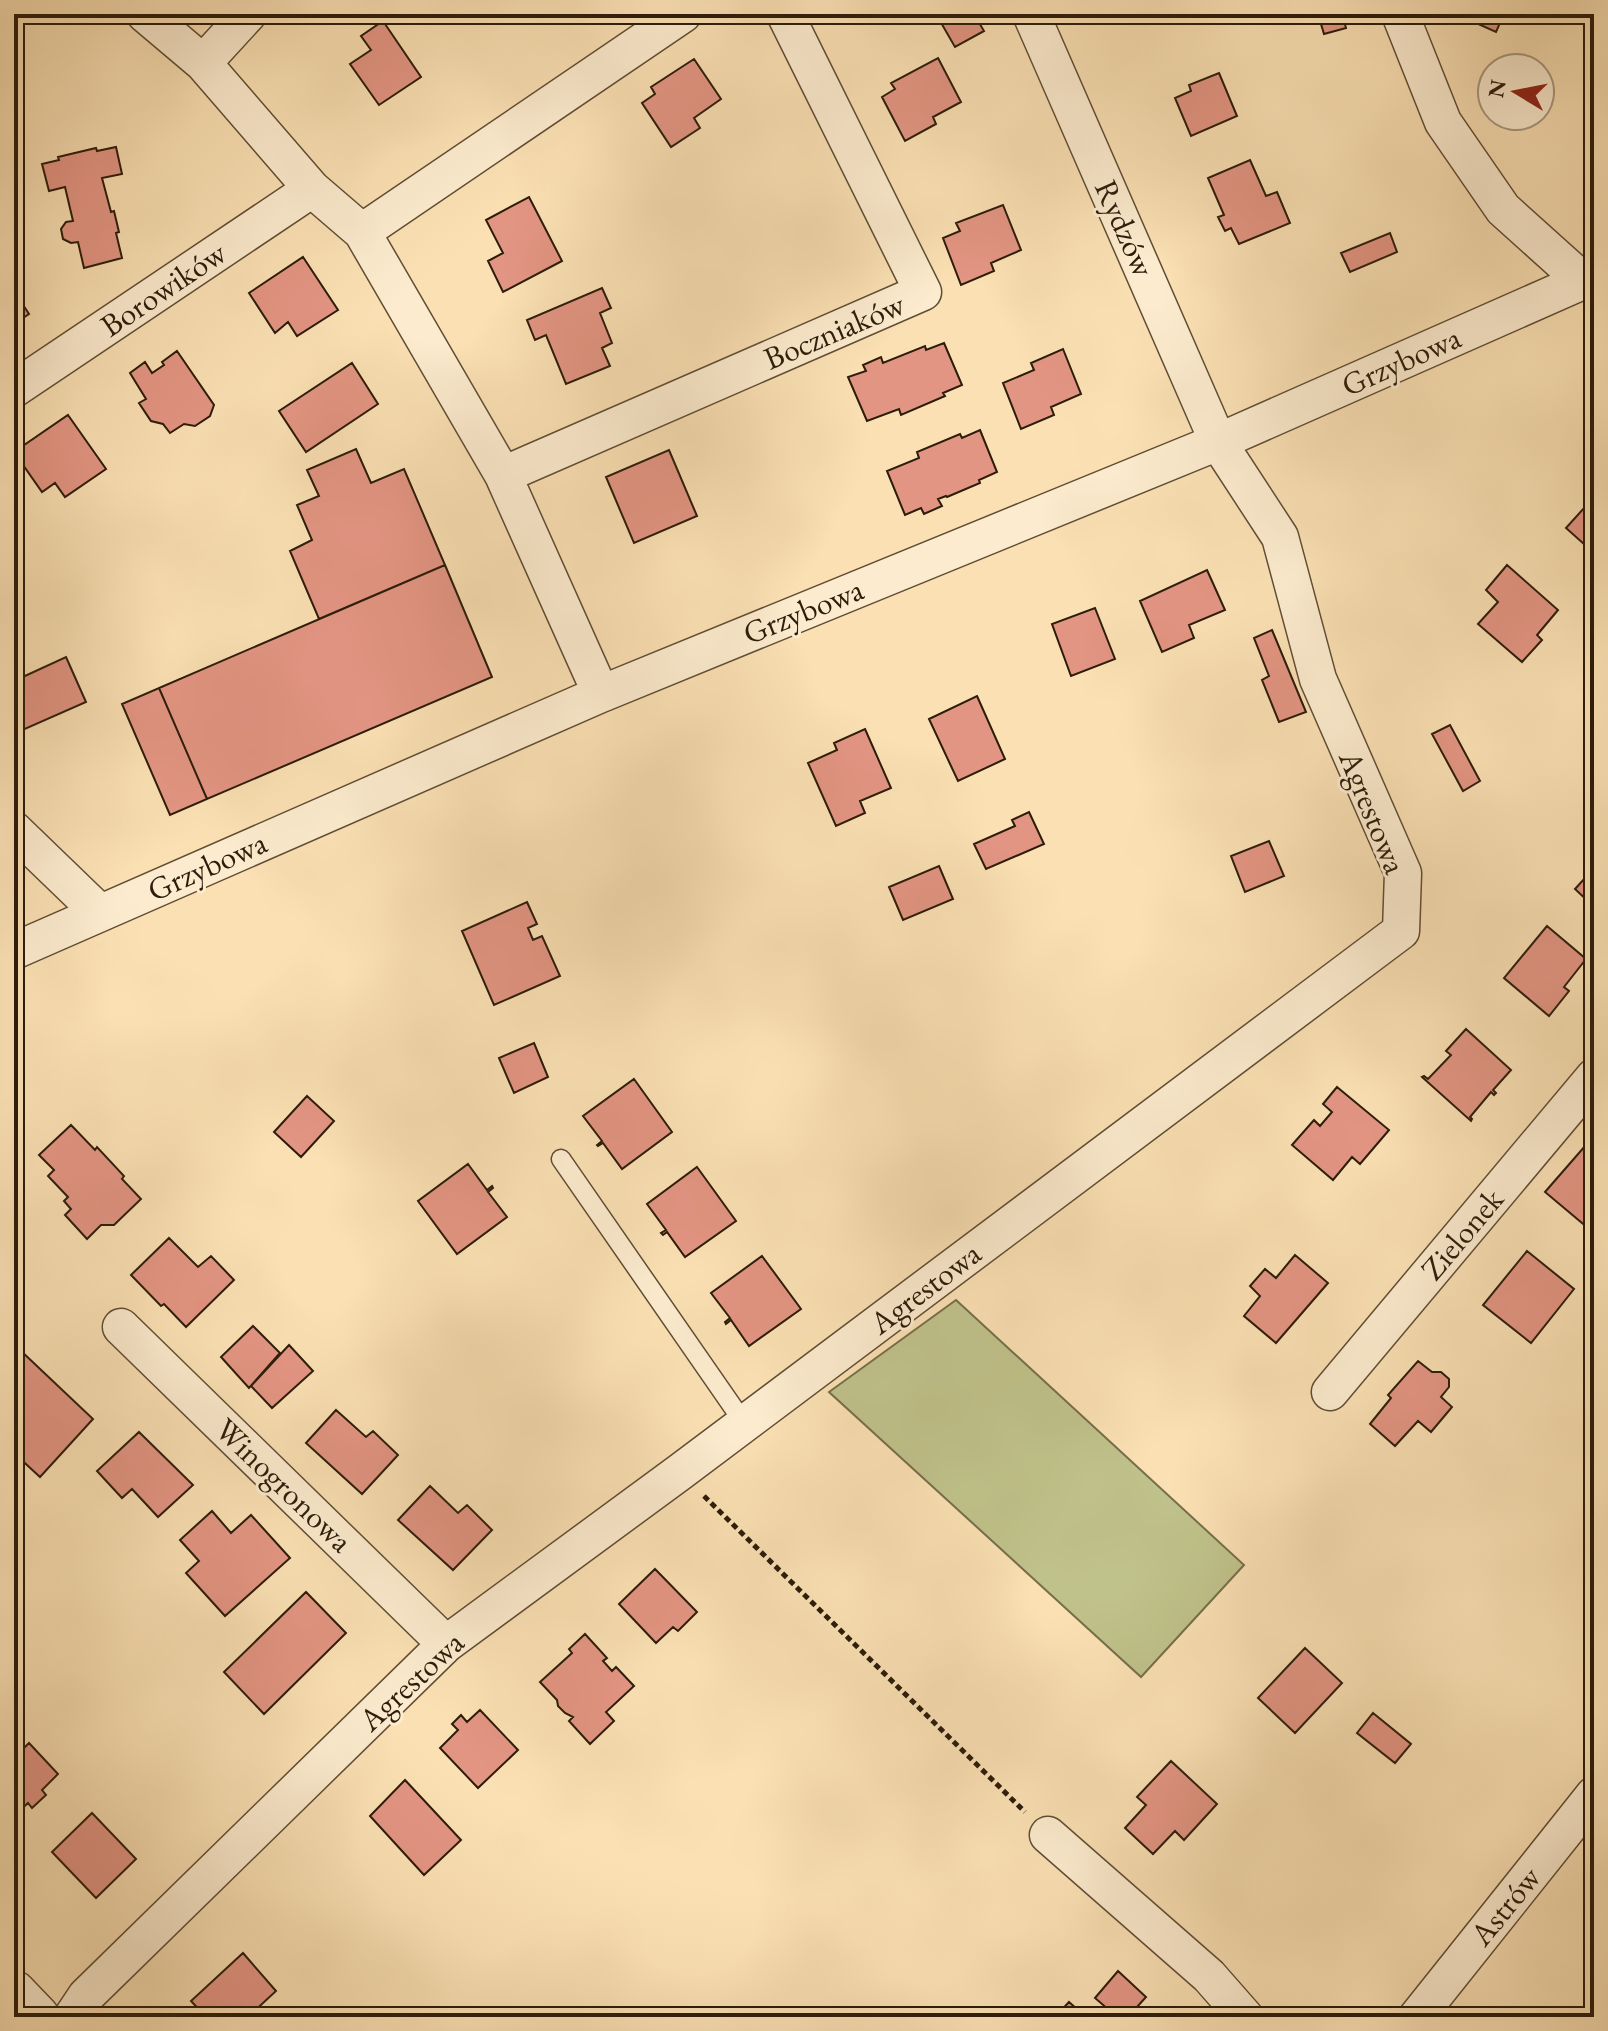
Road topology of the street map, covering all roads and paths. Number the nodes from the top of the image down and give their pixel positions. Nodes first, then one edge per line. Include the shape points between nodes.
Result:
1 (145, 14) edge
2 (248, 14) edge
3 (683, 14) edge
4 (785, 14) edge
5 (1031, 14) edge
6 (1400, 14) edge
7 (203, 63) junction
8 (312, 189) junction
9 (362, 232) junction
10 (1588, 278) edge
11 (14, 389) edge
12 (1218, 442) junction
13 (503, 475) junction
14 (601, 694) junction
15 (14, 830) edge
16 (100, 913) junction
17 (14, 951) edge
18 (1594, 1077) edge
19 (561, 1159) dead end
20 (121, 1327) dead end
21 (1330, 1392) dead end
22 (744, 1423) junction
23 (680, 1472) junction
24 (446, 1644) junction
25 (1594, 1795) edge
26 (1048, 1835) joint
27 (14, 1993) edge
28 (37, 2017) edge
29 (72, 2017) edge
30 (1245, 2017) edge
31 (1417, 2017) edge

1 - 7 street
2 - 7 street
3 - 9 street
4 - 13 street, Boczniaków via 923,292
5 - 12 street, Rydzów
6 - 10 street via 1443,122 1503,209
7 - 8 street
8 - 9 street
8 - 11 street, Borowików
9 - 13 street
10 - 12 street, Grzybowa
12 - 14 street, Grzybowa
12 - 22 street, Agrestowa via 1280,537 1318,679 1403,873 1401,931
13 - 14 street
14 - 16 street, Grzybowa
15 - 16 street
16 - 17 street, Grzybowa
18 - 21 street, Zielonek
19 - 22 lane
20 - 24 street, Winogronowa
22 - 23 street, Agrestowa
23 - 24 street, Agrestowa
23 - 26 path
24 - 29 street, Agrestowa via 86,1996
25 - 31 street, Astrów
26 - 30 street via 1209,1976
27 - 28 street

